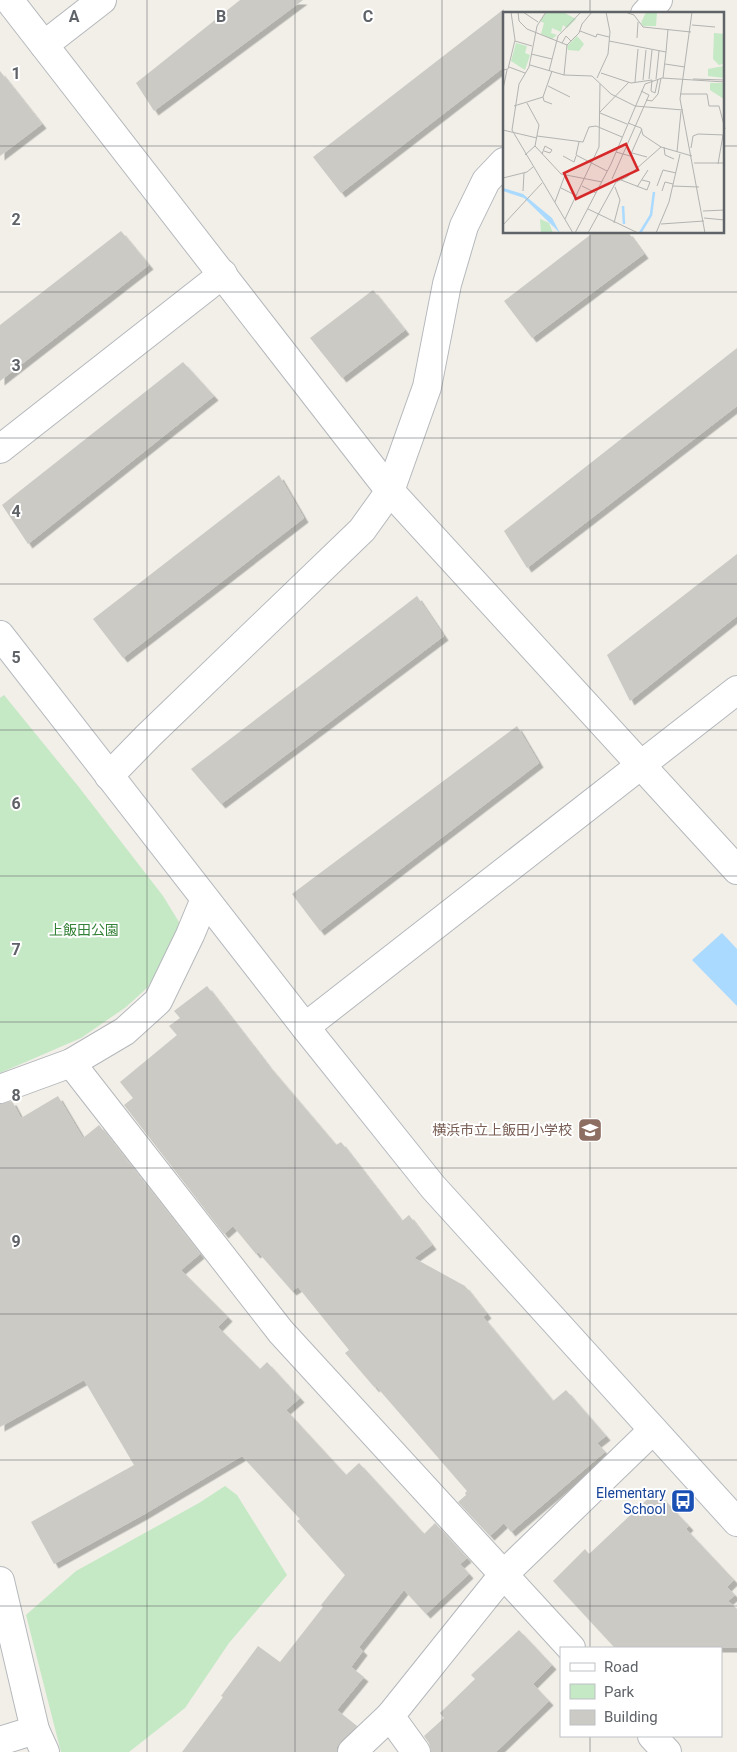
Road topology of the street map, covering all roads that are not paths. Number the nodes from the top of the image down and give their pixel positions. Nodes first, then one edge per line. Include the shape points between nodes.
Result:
1 (9, 0) edge
2 (102, 0) edge
3 (658, 0) edge
4 (647, 12) edge
5 (44, 45) junction
6 (503, 163) edge
7 (223, 274) junction
8 (0, 448) edge
9 (390, 491) junction
10 (0, 635) edge
11 (737, 690) edge
12 (641, 765) junction
13 (109, 776) junction
14 (737, 870) edge
15 (205, 899) junction
16 (305, 1028) junction
17 (70, 1062) junction
18 (0, 1090) edge
19 (653, 1430) junction
20 (737, 1522) edge
21 (503, 1575) junction
22 (0, 1581) edge
23 (7, 1640) edge
24 (570, 1647) edge
25 (390, 1716) junction
26 (653, 1737) edge
27 (0, 1741) edge
28 (40, 1741) edge
29 (352, 1752) edge
30 (416, 1752) edge
31 (667, 1752) edge

1 - 5 street
2 - 5 street
3 - 4 street
5 - 7 street
6 - 9 street via 486,181 464,226 447,284 427,387
7 - 8 street
7 - 9 street
9 - 12 street
9 - 13 street via 362,530
10 - 13 street
11 - 12 street
12 - 14 street
12 - 16 street
13 - 15 street
15 - 16 street
15 - 17 street via 158,1001 125,1031
16 - 19 street via 433,1187
17 - 18 street
17 - 21 street via 281,1332
19 - 20 street
19 - 21 street
21 - 24 street
21 - 25 street
22 - 23 street
23 - 28 street
25 - 29 street
25 - 30 street
26 - 31 street
27 - 28 street

